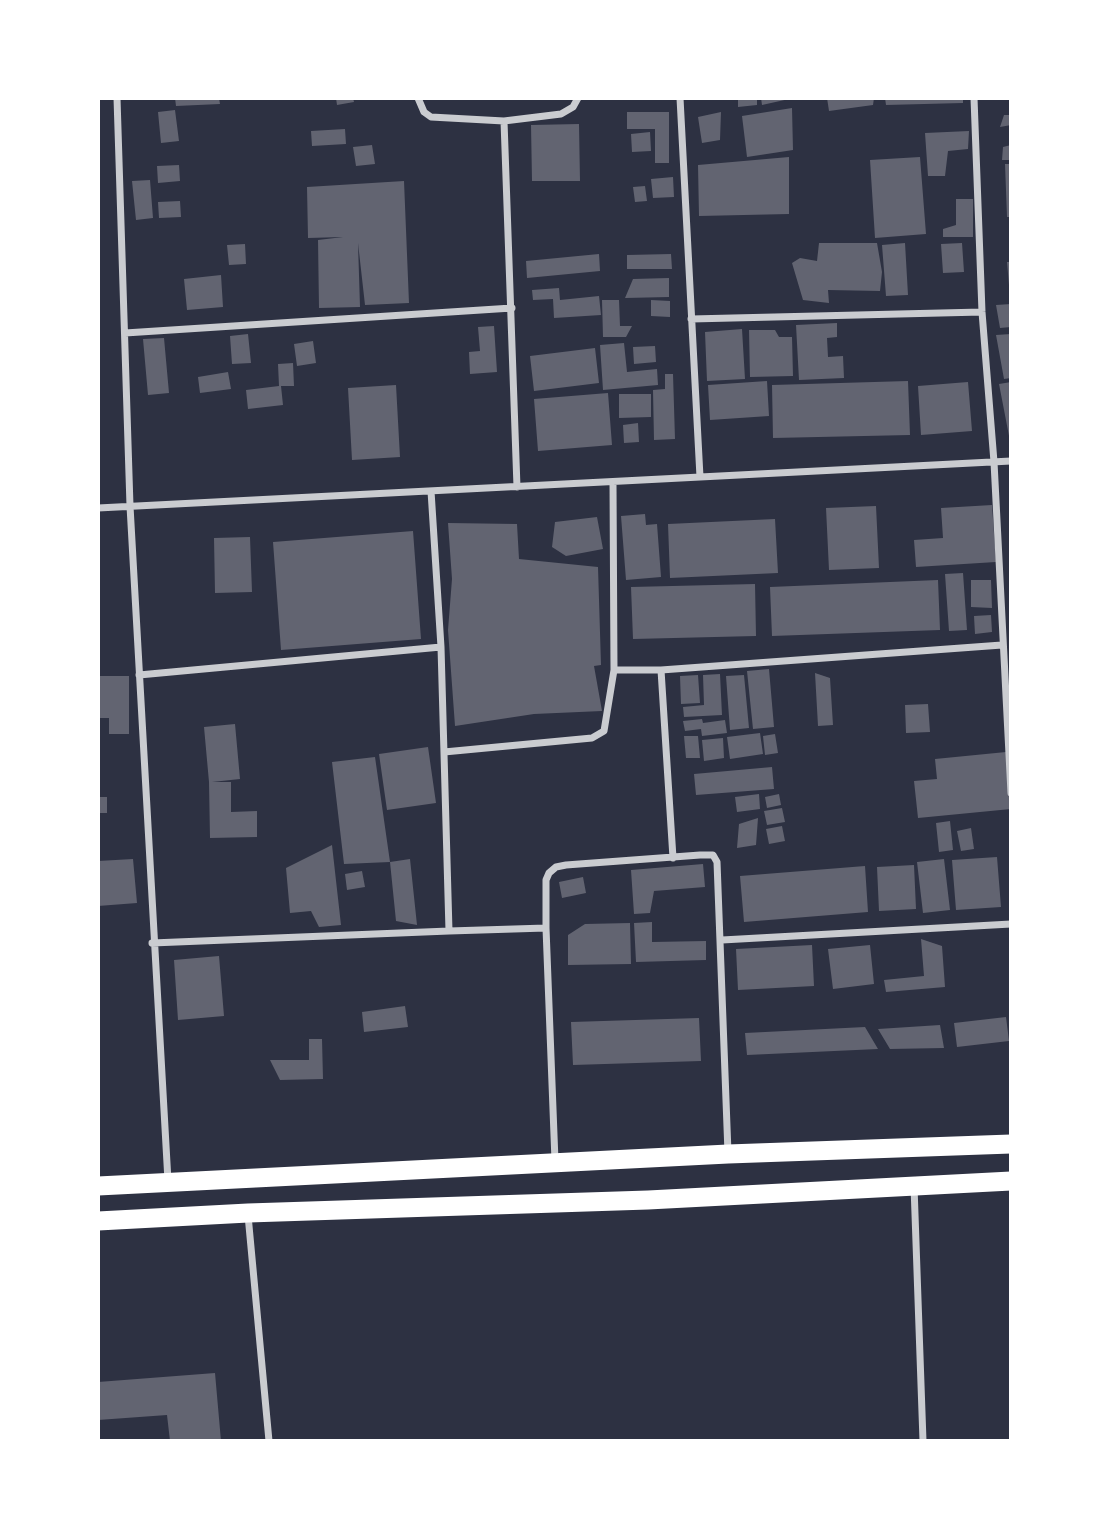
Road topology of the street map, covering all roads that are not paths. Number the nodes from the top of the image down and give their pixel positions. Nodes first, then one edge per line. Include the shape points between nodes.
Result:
1 (117, 98) edge
2 (418, 98) edge
3 (579, 98) edge
4 (680, 98) edge
5 (974, 98) edge
6 (504, 121) junction
7 (512, 308) junction
8 (982, 312) junction
9 (691, 319) junction
10 (125, 333) junction
11 (1011, 461) edge
12 (994, 462) junction
13 (700, 477) junction
14 (613, 482) junction
15 (517, 486) junction
16 (431, 491) junction
17 (130, 506) junction
18 (98, 508) edge
19 (1003, 645) junction
20 (441, 647) junction
21 (614, 670) junction
22 (662, 670) junction
23 (139, 675) junction
24 (444, 752) junction
25 (1011, 793) edge
26 (673, 858) junction
27 (1011, 924) edge
28 (545, 928) junction
29 (449, 931) junction
30 (722, 940) junction
31 (152, 943) junction
32 (1011, 1144) edge
33 (728, 1154) junction
34 (555, 1163) junction
35 (1011, 1181) edge
36 (168, 1182) junction
37 (914, 1184) junction
38 (98, 1186) edge
39 (248, 1213) junction
40 (98, 1221) edge
41 (269, 1441) edge
42 (923, 1441) edge

1 - 10 street
2 - 6 street via 431,117
3 - 6 street via 561,114
4 - 9 street
5 - 8 street
6 - 7 street
7 - 10 street
7 - 15 street
8 - 9 street
8 - 12 street
9 - 13 street
10 - 17 street
11 - 12 street
12 - 13 street
12 - 19 street
13 - 14 street
14 - 15 street
14 - 21 street
15 - 16 street
16 - 17 street
16 - 20 street
17 - 18 street
17 - 23 street
19 - 22 street
19 - 25 street
20 - 23 street
20 - 24 street
21 - 22 street
21 - 24 street via 604,731 592,738
22 - 26 street
23 - 31 street
24 - 29 street
26 - 28 street via 556,867 546,880
26 - 30 street via 713,855
27 - 30 street
28 - 29 street
28 - 34 street
29 - 31 street
30 - 33 street
31 - 36 street
32 - 33 highway
33 - 34 highway
34 - 36 highway
35 - 37 highway
36 - 38 highway
37 - 39 highway via 648,1200
37 - 42 street
39 - 40 highway
39 - 41 street

